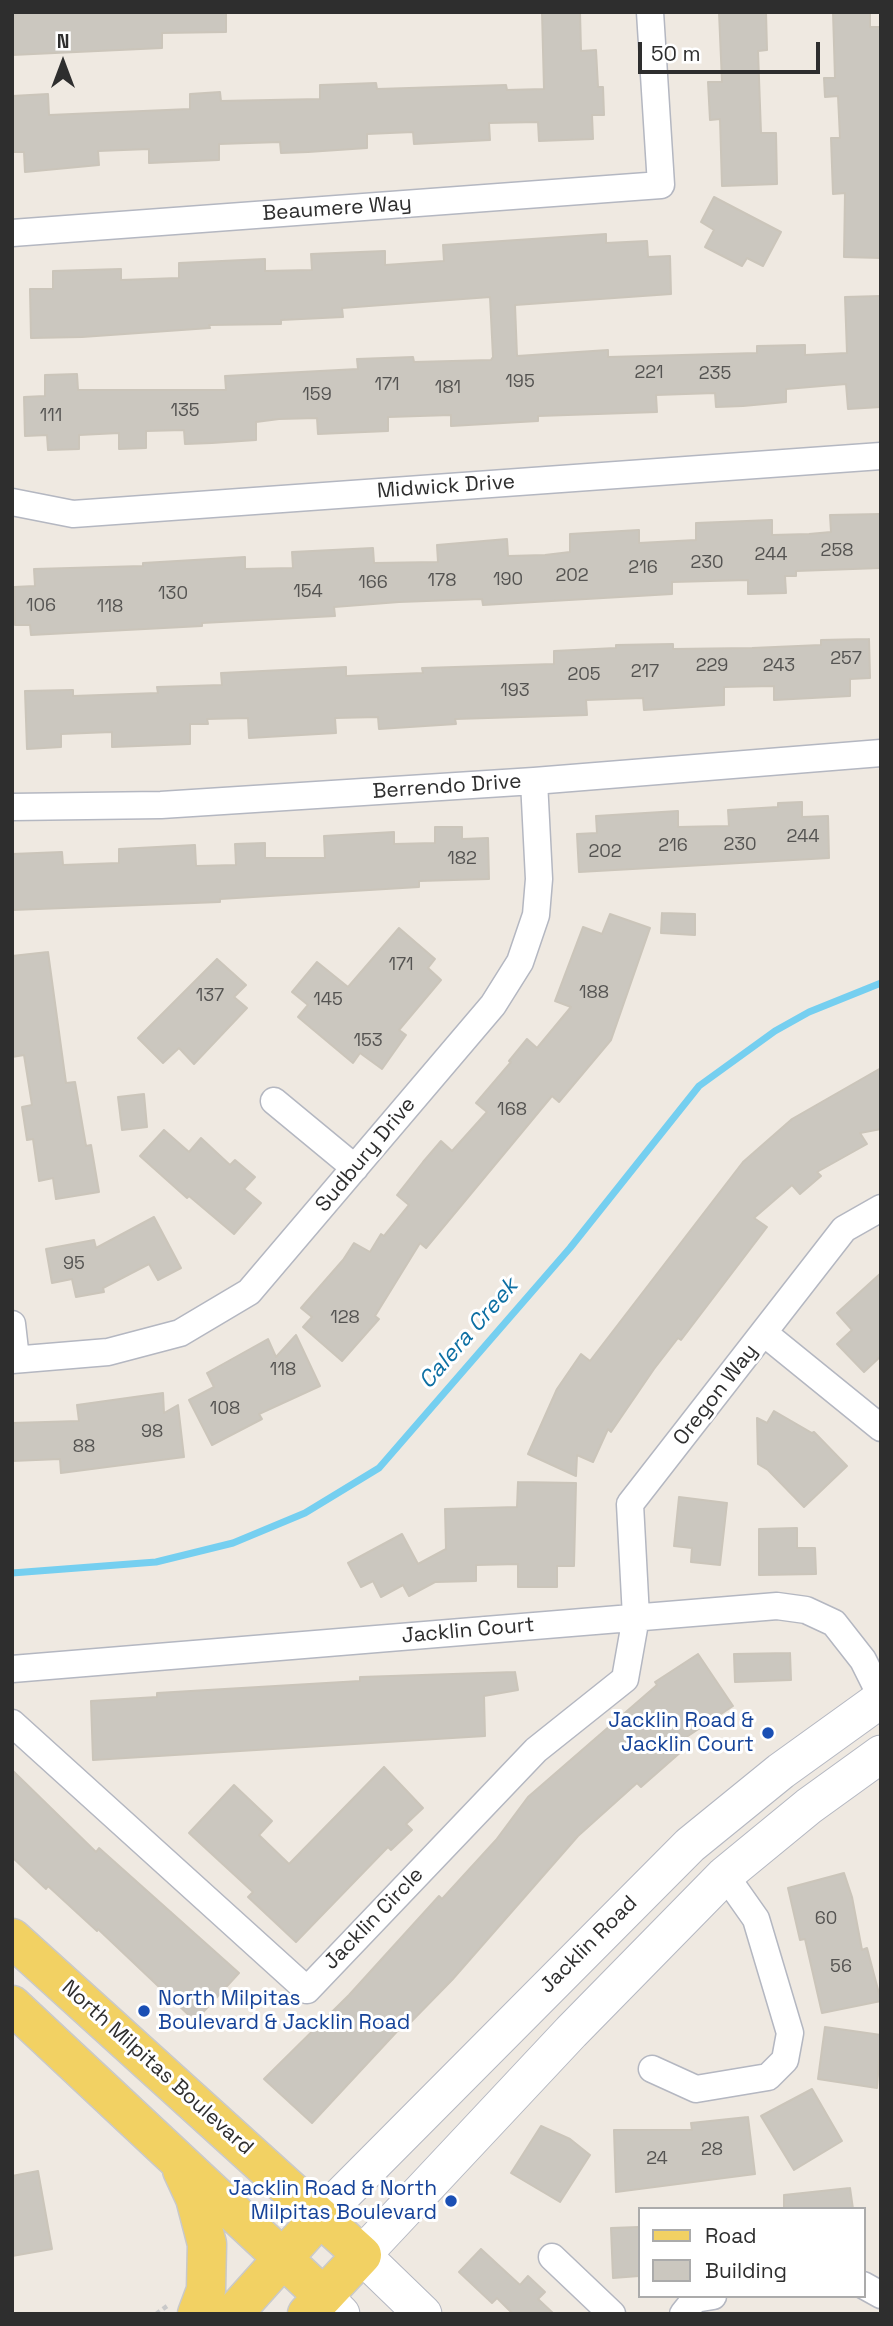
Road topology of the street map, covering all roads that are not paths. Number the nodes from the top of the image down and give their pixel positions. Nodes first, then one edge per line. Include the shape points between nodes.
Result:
1 (650, 12) edge
2 (12, 233) edge
3 (881, 456) edge
4 (12, 502) edge
5 (881, 753) edge
6 (534, 781) junction
7 (12, 807) edge
8 (274, 1101) dead end
9 (355, 1168) junction
10 (881, 1208) edge
11 (12, 1324) edge
12 (764, 1333) junction
13 (14, 1360) edge
14 (881, 1427) edge
15 (636, 1617) junction
16 (12, 1669) edge
17 (881, 1698) edge
18 (12, 1723) edge
19 (881, 1754) edge
20 (725, 1875) junction
21 (12, 1938) edge
22 (12, 2005) edge
23 (652, 2069) dead end
24 (177, 2158) junction
25 (320, 2217) junction
26 (362, 2255) junction
27 (552, 2257) dead end
28 (283, 2259) junction
29 (865, 2286) edge
30 (881, 2295) edge
31 (695, 2298) edge
32 (324, 2308) edge
33 (197, 2314) edge
34 (233, 2314) edge
35 (424, 2314) edge
36 (612, 2314) edge
37 (683, 2314) edge

1 - 2 street, Beaumere Way via 661,185
3 - 4 street, Midwick Drive via 73,513
5 - 6 street, Berrendo Drive
6 - 7 street, Berrendo Drive via 161,805
6 - 9 street, Sudbury Drive via 539,879 536,915 520,962 493,1005
8 - 9 street
9 - 13 street, Sudbury Drive via 249,1292 180,1333 108,1352
10 - 12 street, Oregon Way via 844,1229
11 - 13 street
12 - 14 street
12 - 15 street, Oregon Way via 630,1504
15 - 16 street, Jacklin Court
15 - 17 street, Jacklin Court via 777,1606 806,1610 834,1623 863,1660
15 - 18 street, Jacklin Circle via 625,1679 536,1749 307,1990
17 - 25 main road, Jacklin Road via 690,1845
19 - 20 main road
20 - 23 street via 756,1919 790,2033 785,2060 768,2077 696,2089
20 - 26 main road
21 - 25 main road, North Milpitas Boulevard
22 - 24 main road
24 - 28 main road
24 - 33 main road via 207,2244 206,2290
25 - 26 main road, North Milpitas Boulevard
25 - 28 main road
26 - 32 main road
26 - 35 main road, North Milpitas Boulevard
27 - 36 street
28 - 32 main road
28 - 34 main road
29 - 30 street
31 - 37 street

